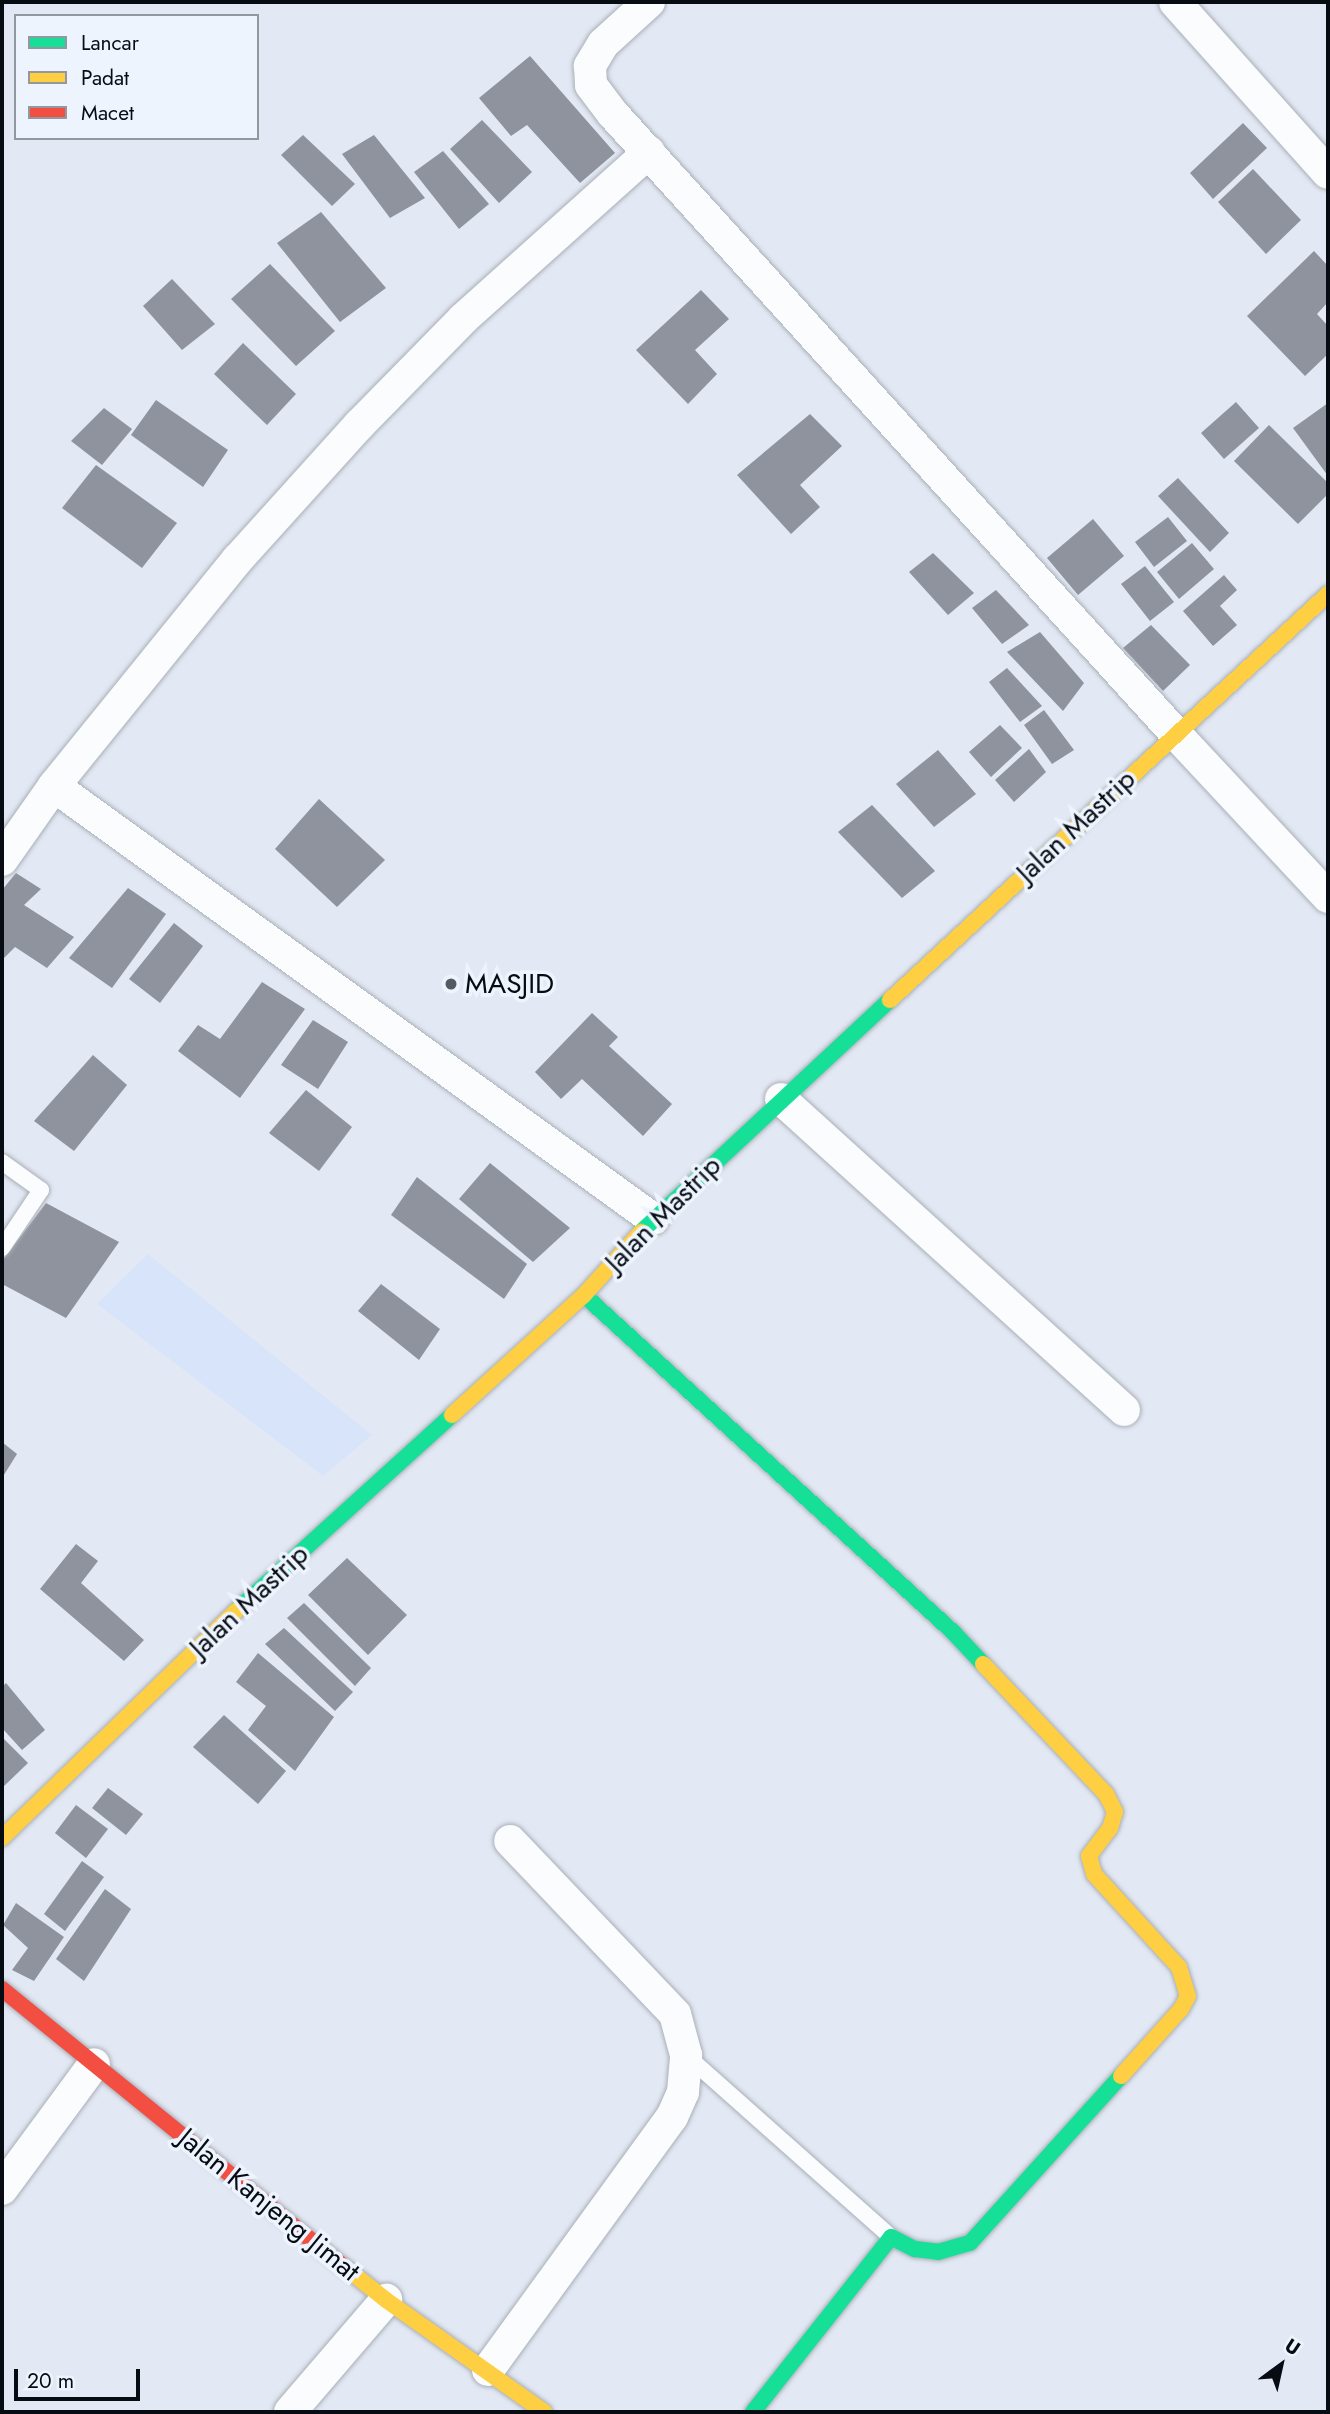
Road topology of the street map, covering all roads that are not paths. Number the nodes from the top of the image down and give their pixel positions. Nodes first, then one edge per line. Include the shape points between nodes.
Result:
1 (649, 2) edge
2 (1175, 2) edge
3 (649, 152) junction
4 (1328, 173) edge
5 (1328, 594) edge
6 (1176, 734) junction
7 (54, 786) junction
8 (2, 860) edge
9 (1328, 897) edge
10 (781, 1099) junction
11 (2, 1161) edge
12 (653, 1219) junction
13 (2, 1248) edge
14 (584, 1295) junction
15 (1124, 1410) dead end
16 (2, 1838) edge
17 (510, 1841) dead end
18 (2, 1989) edge
19 (686, 2055) junction
20 (94, 2064) junction
21 (2, 2189) edge
22 (891, 2237) junction
23 (386, 2300) junction
24 (488, 2370) junction
25 (290, 2412) edge
26 (544, 2412) edge
27 (752, 2412) edge

1 - 3 street via 603,44 590,66 591,85
2 - 4 street
3 - 6 street
3 - 7 street via 463,319 359,425 238,559
5 - 6 main road, Jalan Mastrip
6 - 9 street
6 - 10 main road, Jalan Mastrip
7 - 8 street
7 - 12 street
10 - 12 main road, Jalan Mastrip
10 - 15 street
11 - 13 lane via 41,1190
12 - 14 main road, Jalan Mastrip
14 - 16 main road, Jalan Mastrip via 253,1595
14 - 22 main road via 953,1632 1106,1794 1115,1812 1111,1828 1089,1856 1094,1874 1167,1953 1185,1980 1188,1996 1181,2009 970,2243 938,2252 915,2249
17 - 19 street via 675,2014
18 - 20 main road, Jalan Kanjeng Jimat
19 - 22 lane
19 - 24 street via 683,2092 672,2117
20 - 21 street
20 - 23 main road, Jalan Kanjeng Jimat
22 - 27 main road
23 - 24 main road, Jalan Kanjeng Jimat
23 - 25 street
24 - 26 main road, Jalan Kanjeng Jimat

